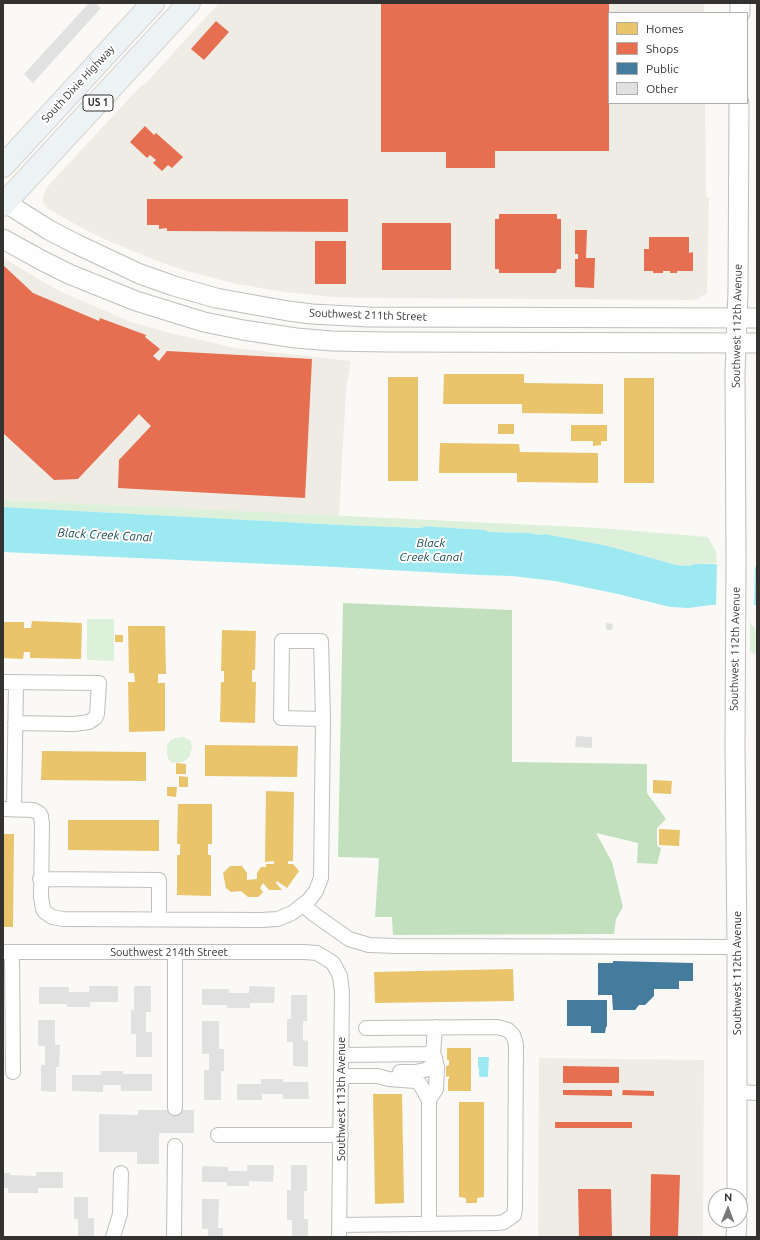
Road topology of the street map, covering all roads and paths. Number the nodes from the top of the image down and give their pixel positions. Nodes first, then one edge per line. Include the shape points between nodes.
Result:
1 (153, 3) edge
2 (189, 3) edge
3 (739, 104) edge
4 (3, 166) edge
5 (4, 203) edge
6 (3, 238) edge
7 (738, 318) junction
8 (757, 318) edge
9 (736, 343) junction
10 (757, 343) edge
11 (9, 682) edge
12 (323, 719) junction
13 (15, 723) junction
14 (8, 809) edge
15 (40, 879) junction
16 (303, 905) junction
17 (159, 919) junction
18 (737, 948) junction
19 (8, 952) edge
20 (175, 952) junction
21 (332, 963) joint
22 (435, 1027) junction
23 (366, 1028) dead end
24 (341, 1055) junction
25 (435, 1058) junction
26 (13, 1072) dead end
27 (340, 1076) junction
28 (377, 1076) junction
29 (737, 1092) junction
30 (757, 1093) edge
31 (429, 1100) junction
32 (175, 1108) dead end
33 (218, 1135) dead end
34 (341, 1135) junction
35 (175, 1146) dead end
36 (121, 1173) dead end
37 (737, 1188) edge
38 (429, 1224) junction
39 (339, 1231) edge
40 (113, 1237) edge
41 (174, 1237) edge

1 - 4 highway, South Dixie Highway / US 1
2 - 5 highway, US 1
3 - 7 main road, Southwest 112th Avenue
5 - 7 main road, Southwest 211th Street via 49,230 140,274 199,294 270,308 363,317
6 - 9 main road via 68,274 142,303 204,322 296,338 387,342
7 - 8 main road, Southwest 211th Street
7 - 9 main road, Southwest 112th Avenue
9 - 10 main road
9 - 18 main road, Southwest 112th Avenue
11 - 13 street
11 - 13 street via 99,683 97,714 89,722
12 - 12 street via 281,718 282,641 321,642
12 - 16 street via 321,878 314,895
13 - 14 street
14 - 15 street via 33,810 41,816
15 - 17 street via 43,909 52,917
15 - 17 street via 160,880
16 - 17 street via 285,916 274,919
16 - 18 street via 349,939 369,945
18 - 29 main road, Southwest 112th Avenue
19 - 20 street, Southwest 214th Street
19 - 26 street
20 - 21 street, Southwest 214th Street via 304,952 317,953
20 - 32 street
21 - 24 street, Southwest 113th Avenue via 339,972 341,983
22 - 23 street
22 - 25 street
22 - 38 street via 500,1027 508,1030 515,1038 515,1208 514,1215 504,1222
24 - 25 street
24 - 27 street, Southwest 113th Avenue
25 - 28 street via 431,1067 425,1070 390,1072
25 - 31 street via 436,1089
27 - 28 street
27 - 34 street, Southwest 113th Avenue
28 - 31 street via 418,1082
29 - 30 street
29 - 37 main road, Southwest 112th Avenue
31 - 38 street
33 - 34 street
34 - 39 street, Southwest 113th Avenue
35 - 41 street
36 - 40 street via 120,1214
38 - 39 street via 368,1225

